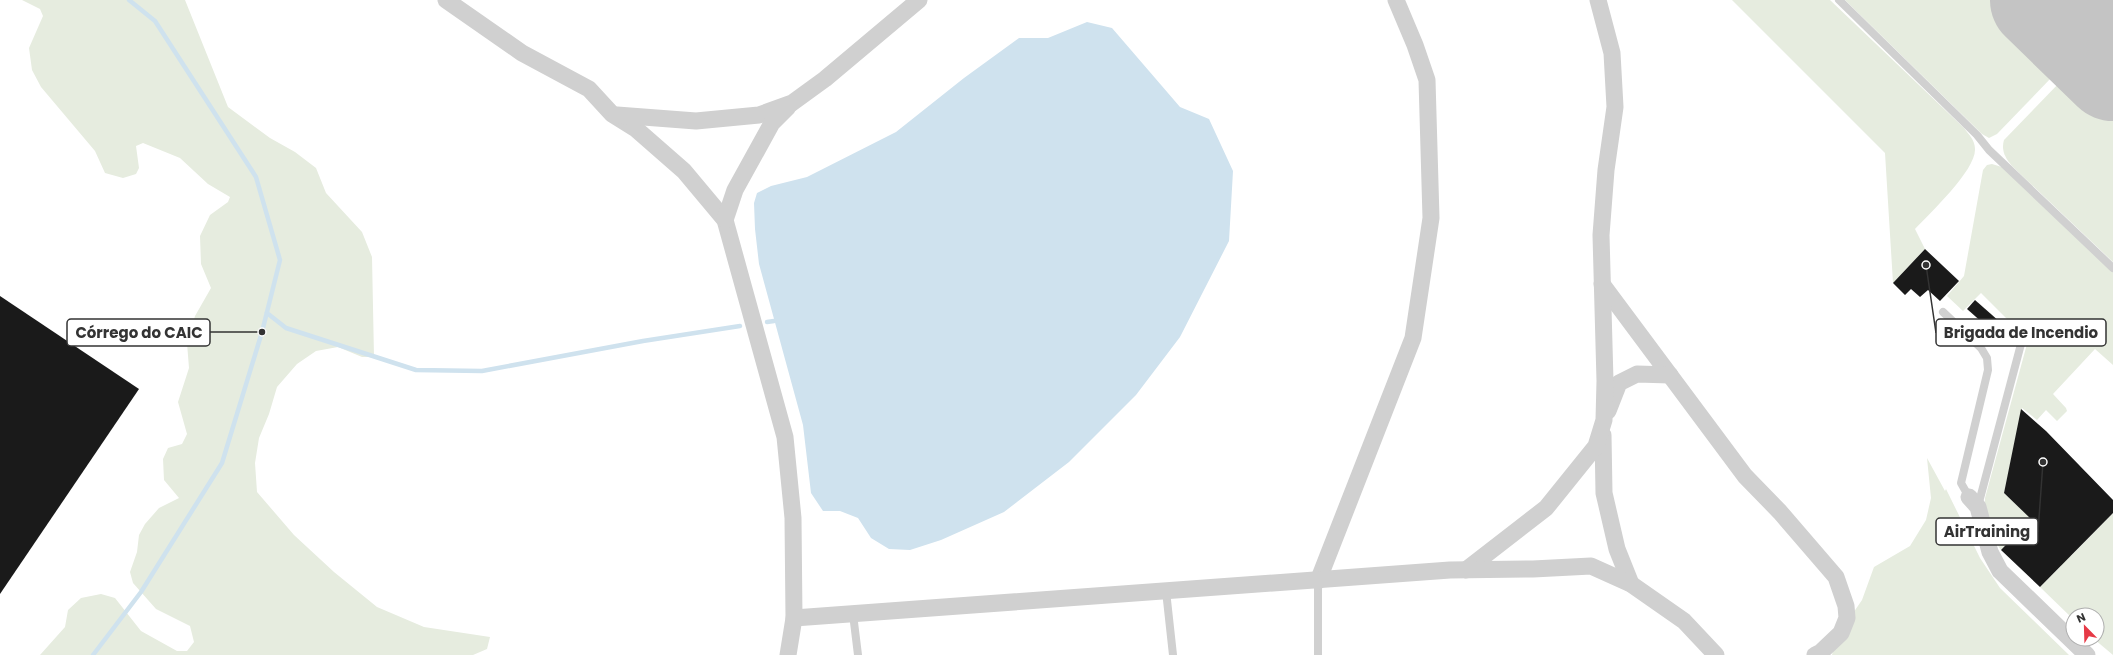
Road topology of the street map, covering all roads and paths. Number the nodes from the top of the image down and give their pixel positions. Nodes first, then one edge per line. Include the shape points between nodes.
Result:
1 (446, 0) edge
2 (919, 0) edge
3 (1396, 0) edge
4 (1598, 0) edge
5 (1839, 0) edge
6 (792, 103) junction
7 (612, 114) junction
8 (725, 220) junction
9 (2113, 268) edge
10 (1602, 284) junction
11 (1943, 312) dead end
12 (2021, 344) dead end
13 (1670, 375) junction
14 (1604, 420) junction
15 (1973, 502) junction
16 (1466, 570) junction
17 (1318, 581) junction
18 (1631, 584) junction
19 (1166, 591) junction
20 (853, 614) junction
21 (794, 618) junction
22 (788, 655) edge
23 (858, 655) edge
24 (1173, 655) edge
25 (1318, 655) edge
26 (1716, 655) edge
27 (1815, 655) edge
28 (2088, 655) edge

1 - 7 street via 522,53 589,89
2 - 6 street via 825,79
3 - 17 street via 1427,80 1430,218 1413,338
4 - 10 street via 1612,53 1615,107 1606,170 1601,236
5 - 9 lane via 1977,135 1989,150
6 - 7 street via 759,115 696,121
6 - 8 street via 772,123 735,190
7 - 8 street via 636,129 684,171
8 - 21 street via 785,437 794,518
10 - 13 street
10 - 14 street
11 - 15 lane via 1987,358 1988,370 1961,478 1962,486
12 - 15 lane
13 - 14 street via 1637,374 1619,383
13 - 27 street via 1745,476 1836,577 1846,606 1847,618 1841,633
14 - 16 street via 1596,446 1546,508
14 - 18 street via 1604,493 1617,549
15 - 28 street via 1990,552 2000,571
16 - 17 street
16 - 18 street via 1533,570 1591,566
17 - 19 street
17 - 25 lane
18 - 26 street via 1684,620
19 - 20 street
19 - 24 lane
20 - 21 street
20 - 23 lane
21 - 22 street

